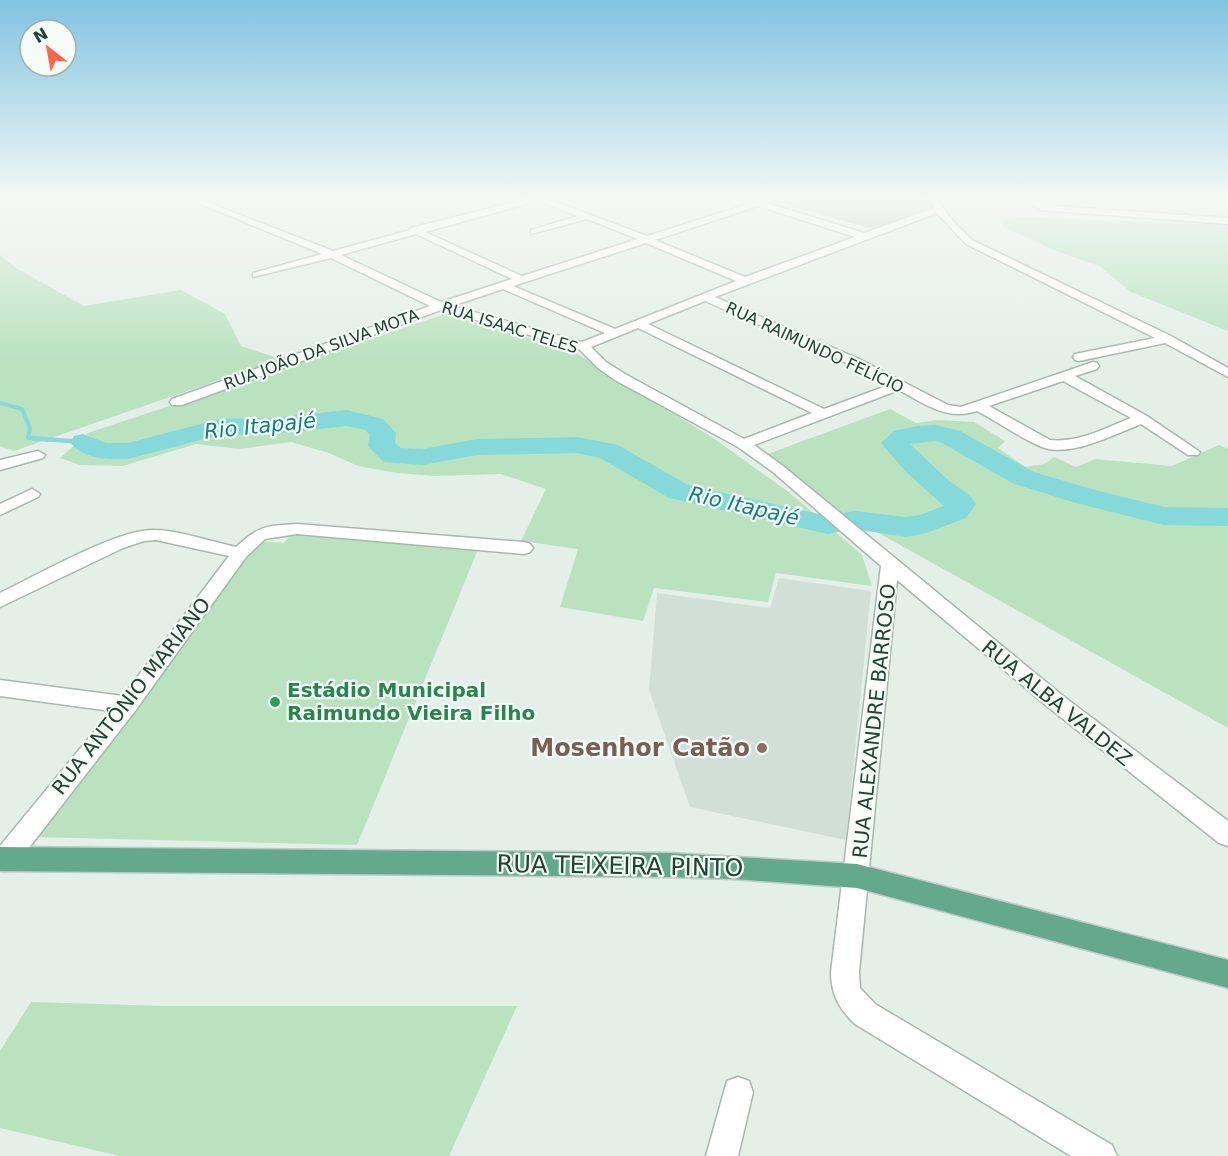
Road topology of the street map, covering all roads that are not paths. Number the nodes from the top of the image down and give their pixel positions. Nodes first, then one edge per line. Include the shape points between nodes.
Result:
1 (326, 252) edge
2 (338, 252) edge
3 (461, 252) edge
4 (608, 252) edge
5 (675, 252) edge
6 (821, 252) edge
7 (987, 252) edge
8 (331, 254) junction
9 (257, 275) dead end
10 (520, 279) junction
11 (744, 281) junction
12 (502, 285) junction
13 (706, 297) junction
14 (440, 306) junction
15 (639, 324) junction
16 (615, 333) junction
17 (1167, 339) junction
18 (582, 346) junction
19 (1228, 373) edge
20 (1063, 375) junction
21 (902, 385) junction
22 (177, 402) dead end
23 (977, 405) junction
24 (824, 414) junction
25 (1142, 420) junction
26 (743, 444) junction
27 (1193, 452) dead end
28 (38, 455) dead end
29 (0, 465) edge
30 (32, 494) dead end
31 (0, 510) edge
32 (524, 548) dead end
33 (240, 553) junction
34 (890, 566) junction
35 (0, 601) edge
36 (0, 688) edge
37 (128, 705) junction
38 (1228, 835) edge
39 (2, 859) edge
40 (857, 876) junction
41 (1228, 974) edge
42 (738, 1092) dead end
43 (722, 1156) edge
44 (1101, 1156) edge

1 - 8 street, RUA ISAAC TELES
2 - 8 street
3 - 10 street
4 - 10 street, RUA JOÃO DA SILVA MOTA
5 - 11 street
6 - 11 street
7 - 17 street
8 - 9 street
8 - 14 street, RUA ISAAC TELES
10 - 12 street, RUA JOÃO DA SILVA MOTA
11 - 13 street
12 - 14 street, RUA JOÃO DA SILVA MOTA
12 - 16 street
13 - 15 street
13 - 21 street, RUA RAIMUNDO FELÍCIO
14 - 18 street, RUA ISAAC TELES
14 - 22 street, RUA JOÃO DA SILVA MOTA
15 - 16 street
15 - 24 street
16 - 18 street
17 - 19 street
17 - 20 street, RUA RAIMUNDO FELÍCIO via 1079,357 1093,366
18 - 26 street, RUA ISAAC TELES via 620,377
20 - 23 street, RUA RAIMUNDO FELÍCIO
20 - 25 street
21 - 23 street, RUA RAIMUNDO FELÍCIO via 945,409 962,411
21 - 24 street
23 - 25 street via 1055,446
24 - 26 street
25 - 27 street
26 - 34 street, RUA ISAAC TELES
28 - 29 street
30 - 31 street
32 - 33 street, RUA ANTÔNIO MARIANO via 319,529 259,535
33 - 35 street via 156,535 142,536 117,544
33 - 37 street, RUA ANTÔNIO MARIANO
34 - 38 street, RUA ALBA VALDEZ via 1133,765
34 - 40 street, RUA ALEXANDRE BARROSO
36 - 37 street
37 - 39 street, RUA ANTÔNIO MARIANO
39 - 40 main road, RUA TEIXEIRA PINTO via 668,865
40 - 41 main road, RUA TEIXEIRA PINTO
40 - 44 street, RUA ALEXANDRE BARROSO via 845,972 845,990 852,1001 864,1014
42 - 43 street

